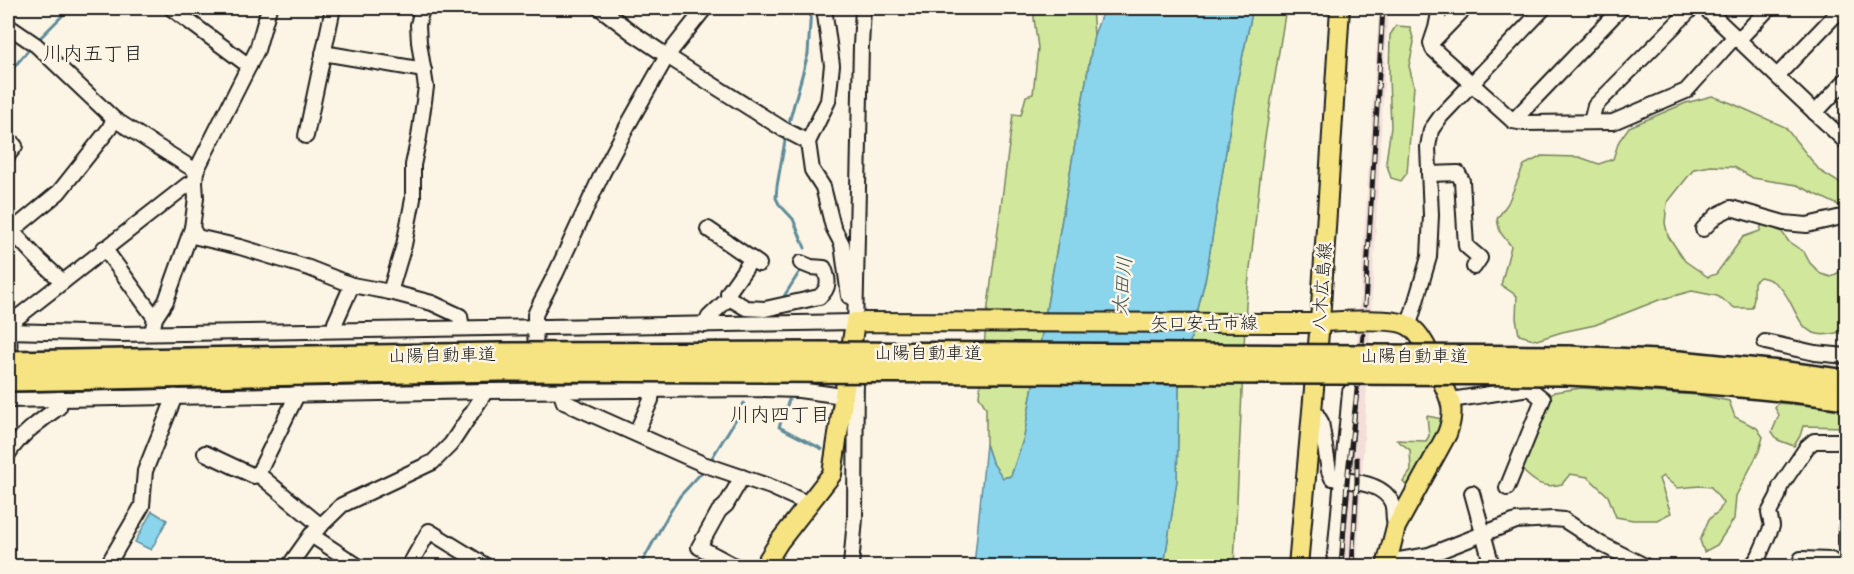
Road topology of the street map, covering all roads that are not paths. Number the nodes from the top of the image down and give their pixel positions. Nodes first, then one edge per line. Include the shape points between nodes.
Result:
1 (171, 8) edge
2 (269, 8) edge
3 (333, 8) edge
4 (422, 8) edge
5 (600, 8) edge
6 (705, 8) edge
7 (824, 8) edge
8 (863, 8) edge
9 (1340, 8) edge
10 (1430, 8) edge
11 (1442, 8) edge
12 (1544, 8) edge
13 (1621, 8) edge
14 (1692, 8) edge
15 (1705, 8) edge
16 (1769, 8) edge
17 (1842, 8) edge
18 (1461, 11) edge
19 (8, 27) edge
20 (1737, 38) junction
21 (1431, 43) junction
22 (323, 53) junction
23 (667, 56) junction
24 (249, 66) junction
25 (424, 70) junction
26 (1777, 76) junction
27 (1846, 80) edge
28 (1471, 84) junction
29 (1815, 113) junction
30 (114, 118) junction
31 (1514, 121) junction
32 (1591, 122) junction
33 (306, 136) dead end
34 (8, 138) edge
35 (808, 142) junction
36 (1846, 142) edge
37 (8, 155) edge
38 (1429, 174) junction
39 (195, 177) junction
40 (1846, 216) edge
41 (192, 228) junction
42 (713, 228) dead end
43 (1703, 229) dead end
44 (9, 230) edge
45 (104, 248) junction
46 (801, 263) dead end
47 (1474, 267) dead end
48 (63, 282) junction
49 (352, 285) junction
50 (390, 292) junction
51 (729, 298) junction
52 (155, 318) junction
53 (859, 322) junction
54 (1314, 323) junction
55 (705, 325) junction
56 (1409, 325) junction
57 (652, 326) junction
58 (8, 327) edge
59 (535, 327) junction
60 (462, 328) junction
61 (301, 330) junction
62 (335, 330) junction
63 (152, 333) junction
64 (120, 334) junction
65 (1765, 342) dead end
66 (1846, 356) edge
67 (8, 362) edge
68 (1567, 365) junction
69 (1846, 381) edge
70 (653, 390) junction
71 (486, 391) junction
72 (536, 391) junction
73 (560, 391) junction
74 (1350, 392) dead end
75 (9, 393) edge
76 (298, 393) junction
77 (175, 396) junction
78 (843, 396) junction
79 (120, 397) junction
80 (61, 398) junction
81 (1846, 398) edge
82 (1451, 400) junction
83 (1312, 407) junction
84 (636, 433) junction
85 (1846, 441) edge
86 (9, 449) edge
87 (205, 453) dead end
88 (258, 474) junction
89 (742, 477) junction
90 (1343, 480) junction
91 (1507, 488) dead end
92 (1472, 493) dead end
93 (809, 504) junction
94 (1396, 527) junction
95 (1846, 529) edge
96 (316, 531) junction
97 (1482, 534) junction
98 (1846, 543) edge
99 (1801, 560) dead end
100 (1386, 564) edge
101 (107, 567) edge
102 (289, 567) edge
103 (358, 567) edge
104 (409, 567) edge
105 (486, 567) edge
106 (735, 567) edge
107 (764, 567) edge
108 (851, 567) edge
109 (1298, 567) edge
110 (1334, 567) edge
111 (1491, 567) edge
112 (1645, 567) edge
113 (1752, 567) edge
114 (1837, 567) edge

1 - 24 street
2 - 24 street
3 - 22 street
4 - 25 street via 418,25
5 - 23 street
6 - 23 street
7 - 35 street via 832,65 828,101
8 - 53 street via 856,238
9 - 54 main road, 八木広島線
10 - 21 street
11 - 18 street via 1447,13
11 - 21 street
12 - 28 street
13 - 31 street
14 - 32 street via 1595,106
15 - 20 street
16 - 20 street
17 - 26 street
18 - 21 street
19 - 30 street via 36,45
20 - 26 street
20 - 32 street via 1686,91 1613,122
21 - 28 street
22 - 25 street
22 - 33 street
23 - 35 street
23 - 59 street via 602,174 535,315
24 - 39 street
25 - 50 street via 426,87 413,165 413,199
26 - 29 street
27 - 29 street
28 - 31 street
28 - 38 street via 1431,130
29 - 36 street
30 - 39 street
30 - 44 street via 59,192
31 - 32 street
34 - 37 street via 15,146
35 - 53 street via 812,170 823,187 833,227 842,244 848,292
38 - 47 street via 1458,173 1462,181 1466,246 1480,258
38 - 56 street via 1429,257
39 - 41 street
39 - 45 street
40 - 43 street via 1808,225 1784,223 1731,208
41 - 49 street via 197,237 309,268
41 - 52 street via 166,301
42 - 51 street via 733,240 755,262 728,293
44 - 48 street
45 - 48 street
45 - 52 street
46 - 51 street via 824,268 828,287 819,297 765,309 746,308
48 - 58 street
49 - 50 street
49 - 62 street
50 - 60 street via 432,303 460,316
51 - 55 street
52 - 63 street
53 - 54 main road, 矢口安古市線
53 - 55 street
53 - 78 main road
53 - 108 street
54 - 56 main road, 矢口安古市線
54 - 83 main road, 八木広島線
55 - 57 street
56 - 82 main road via 1425,343
57 - 59 street
57 - 70 street
58 - 64 street
58 - 75 street
59 - 60 street
59 - 72 street
60 - 62 street
61 - 62 street
61 - 63 street
61 - 76 street
63 - 64 street
64 - 79 street
65 - 66 street
67 - 68 highway, 山陽自動車道, bridge via 828,353
68 - 69 highway, 山陽自動車道 via 1679,362
68 - 75 highway, 山陽自動車道, bridge via 501,370
68 - 81 highway, 山陽自動車道
70 - 73 street
70 - 78 street via 799,390
70 - 84 street
71 - 72 street
71 - 76 street
71 - 96 street via 451,444 433,462 342,505
72 - 73 street
73 - 84 street via 564,402
74 - 90 street
75 - 80 street
76 - 77 street
76 - 88 street
77 - 79 street
77 - 101 street via 145,471 142,506
78 - 93 main road via 832,474
79 - 80 street
80 - 86 street via 59,407
82 - 91 street via 1528,388 1543,399
82 - 94 main road via 1452,420 1447,434
83 - 90 street via 1321,422 1329,471 1332,478
83 - 109 main road, 八木広島線
84 - 89 street
85 - 113 street via 1814,441 1807,447 1780,487 1769,513 1772,526
87 - 88 street via 254,476
88 - 96 street
89 - 93 street
89 - 106 street via 699,547
90 - 94 street via 1373,485 1386,493 1393,505
90 - 110 street
92 - 97 street
93 - 107 main road
94 - 100 main road
95 - 98 street
96 - 102 street
96 - 103 street
97 - 100 street via 1429,555
97 - 111 street
97 - 112 street via 1515,521 1564,520
99 - 114 street via 1831,560
104 - 105 street via 429,531

